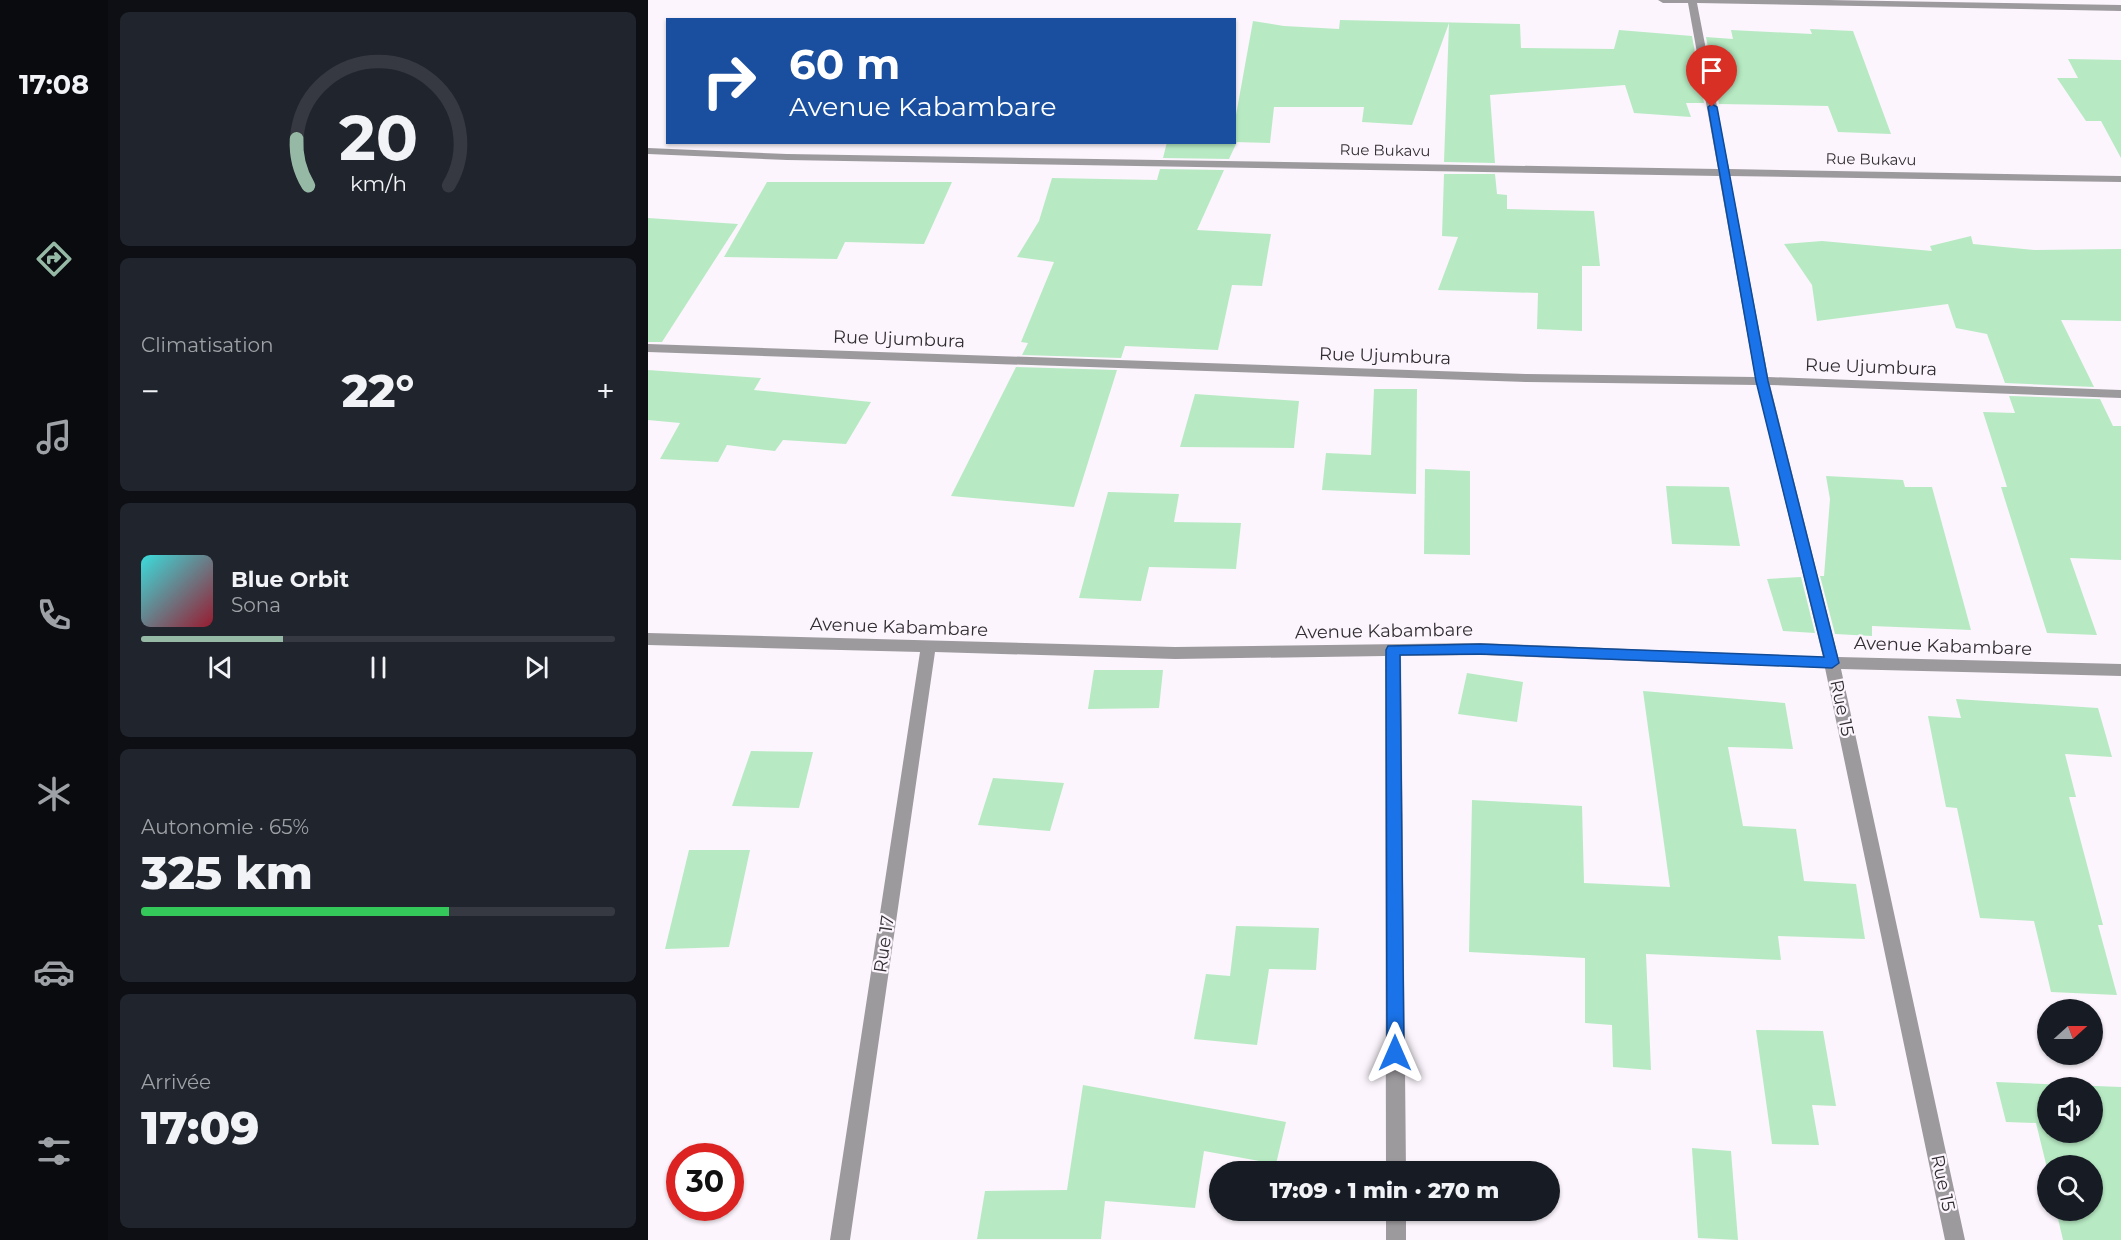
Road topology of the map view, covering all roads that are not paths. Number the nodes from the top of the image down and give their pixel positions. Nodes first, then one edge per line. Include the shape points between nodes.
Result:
1 (1663, 0) edge
2 (1692, 0) edge
3 (2121, 8) edge
4 (648, 151) edge
5 (1725, 171) junction
6 (2121, 179) edge
7 (648, 348) edge
8 (1762, 381) junction
9 (2121, 394) edge
10 (648, 639) edge
11 (928, 648) junction
12 (1393, 650) junction
13 (1832, 663) junction
14 (2121, 670) edge
15 (1396, 1161) edge
16 (1396, 1221) edge
17 (840, 1240) edge
18 (1396, 1240) edge
19 (1955, 1240) edge

1 - 2 street
2 - 3 street
2 - 5 street, Rue 15
4 - 5 street, Rue Bukavu via 788,157
5 - 6 street, Rue Bukavu
5 - 8 street, Rue 15
7 - 8 street, Rue Ujumbura via 1516,378
8 - 9 street, Rue Ujumbura
8 - 13 street, Rue 15
10 - 11 street, Avenue Kabambare
11 - 12 street, Avenue Kabambare via 1176,653
11 - 17 street, Rue 17
12 - 13 street, Avenue Kabambare via 1480,649
12 - 15 street
13 - 14 street, Avenue Kabambare
13 - 19 street, Rue 15
16 - 18 street

